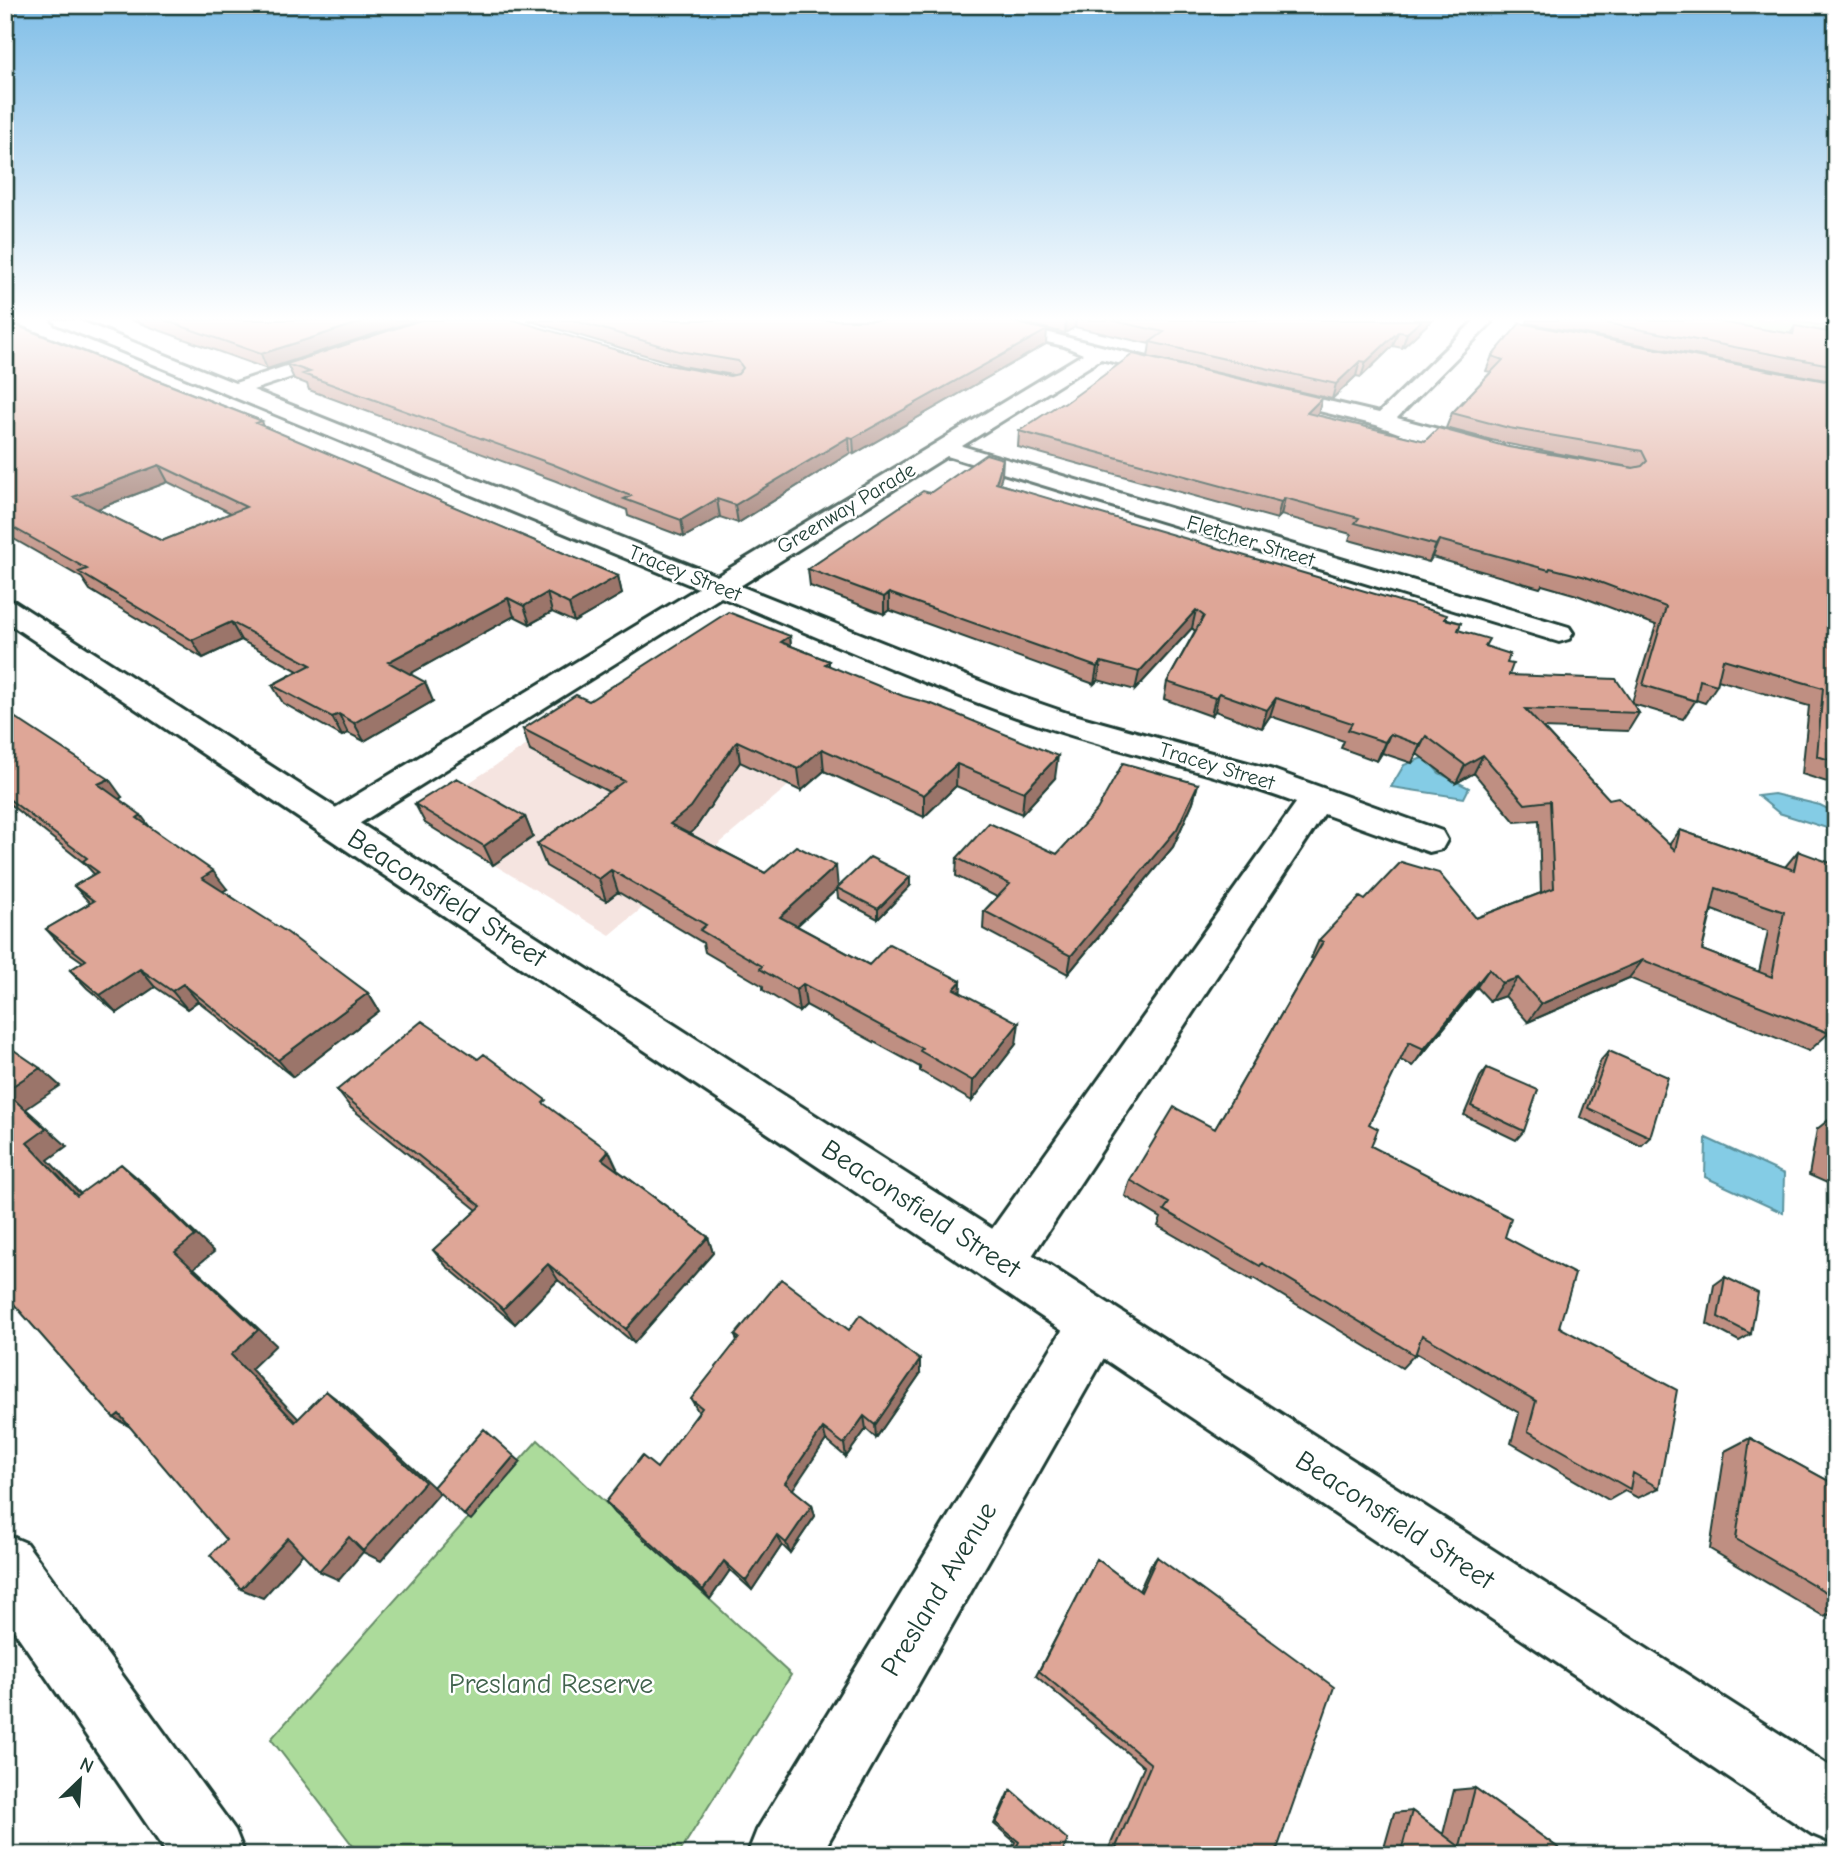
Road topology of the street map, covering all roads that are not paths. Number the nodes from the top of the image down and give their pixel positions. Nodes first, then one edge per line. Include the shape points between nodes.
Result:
1 (276, 407) edge
2 (1011, 407) edge
3 (1326, 407) edge
4 (1396, 407) edge
5 (1383, 420) junction
6 (944, 448) junction
7 (1498, 452) edge
8 (718, 586) junction
9 (5, 608) edge
10 (1559, 633) dead end
11 (1317, 798) junction
12 (334, 824) junction
13 (1429, 841) dead end
14 (1000, 1260) junction
15 (1095, 1324) junction
16 (5, 1564) edge
17 (1836, 1810) edge
18 (210, 1855) edge
19 (782, 1855) edge

1 - 8 street, Tracey Street
2 - 6 street, Greenway Parade
3 - 5 street
4 - 5 street
5 - 7 street
6 - 8 street, Greenway Parade
6 - 10 street, Fletcher Street
8 - 11 street, Tracey Street via 1010,704
8 - 12 street, Greenway Parade
9 - 12 street, Beaconsfield Street
11 - 13 street, Tracey Street
11 - 14 street
12 - 14 street, Beaconsfield Street
14 - 15 street, Beaconsfield Street
15 - 17 street, Beaconsfield Street
15 - 19 street, Presland Avenue
16 - 18 street

